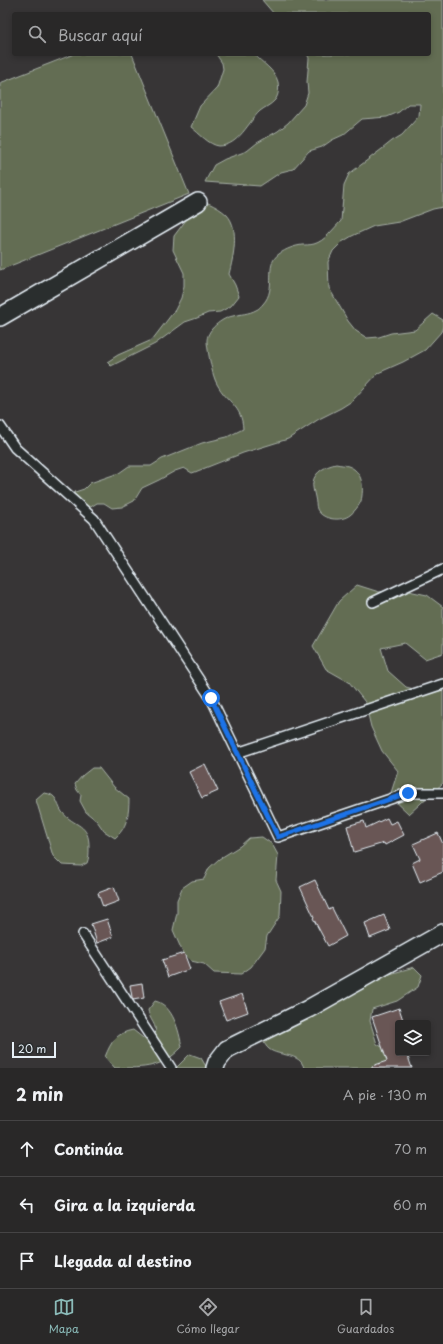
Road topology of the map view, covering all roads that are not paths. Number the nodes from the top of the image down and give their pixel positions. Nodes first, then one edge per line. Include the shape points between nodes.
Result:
1 (198, 202) dead end
2 (0, 317) edge
3 (0, 426) edge
4 (443, 569) edge
5 (372, 602) dead end
6 (443, 684) edge
7 (237, 753) junction
8 (443, 793) edge
9 (443, 933) edge
10 (83, 934) dead end
11 (171, 1068) edge
12 (215, 1068) edge

1 - 2 street
3 - 7 lane via 15,448 94,519 211,698
4 - 5 lane
6 - 7 lane
7 - 8 lane via 278,837 408,793
9 - 12 street via 308,1009 227,1049
10 - 11 lane

